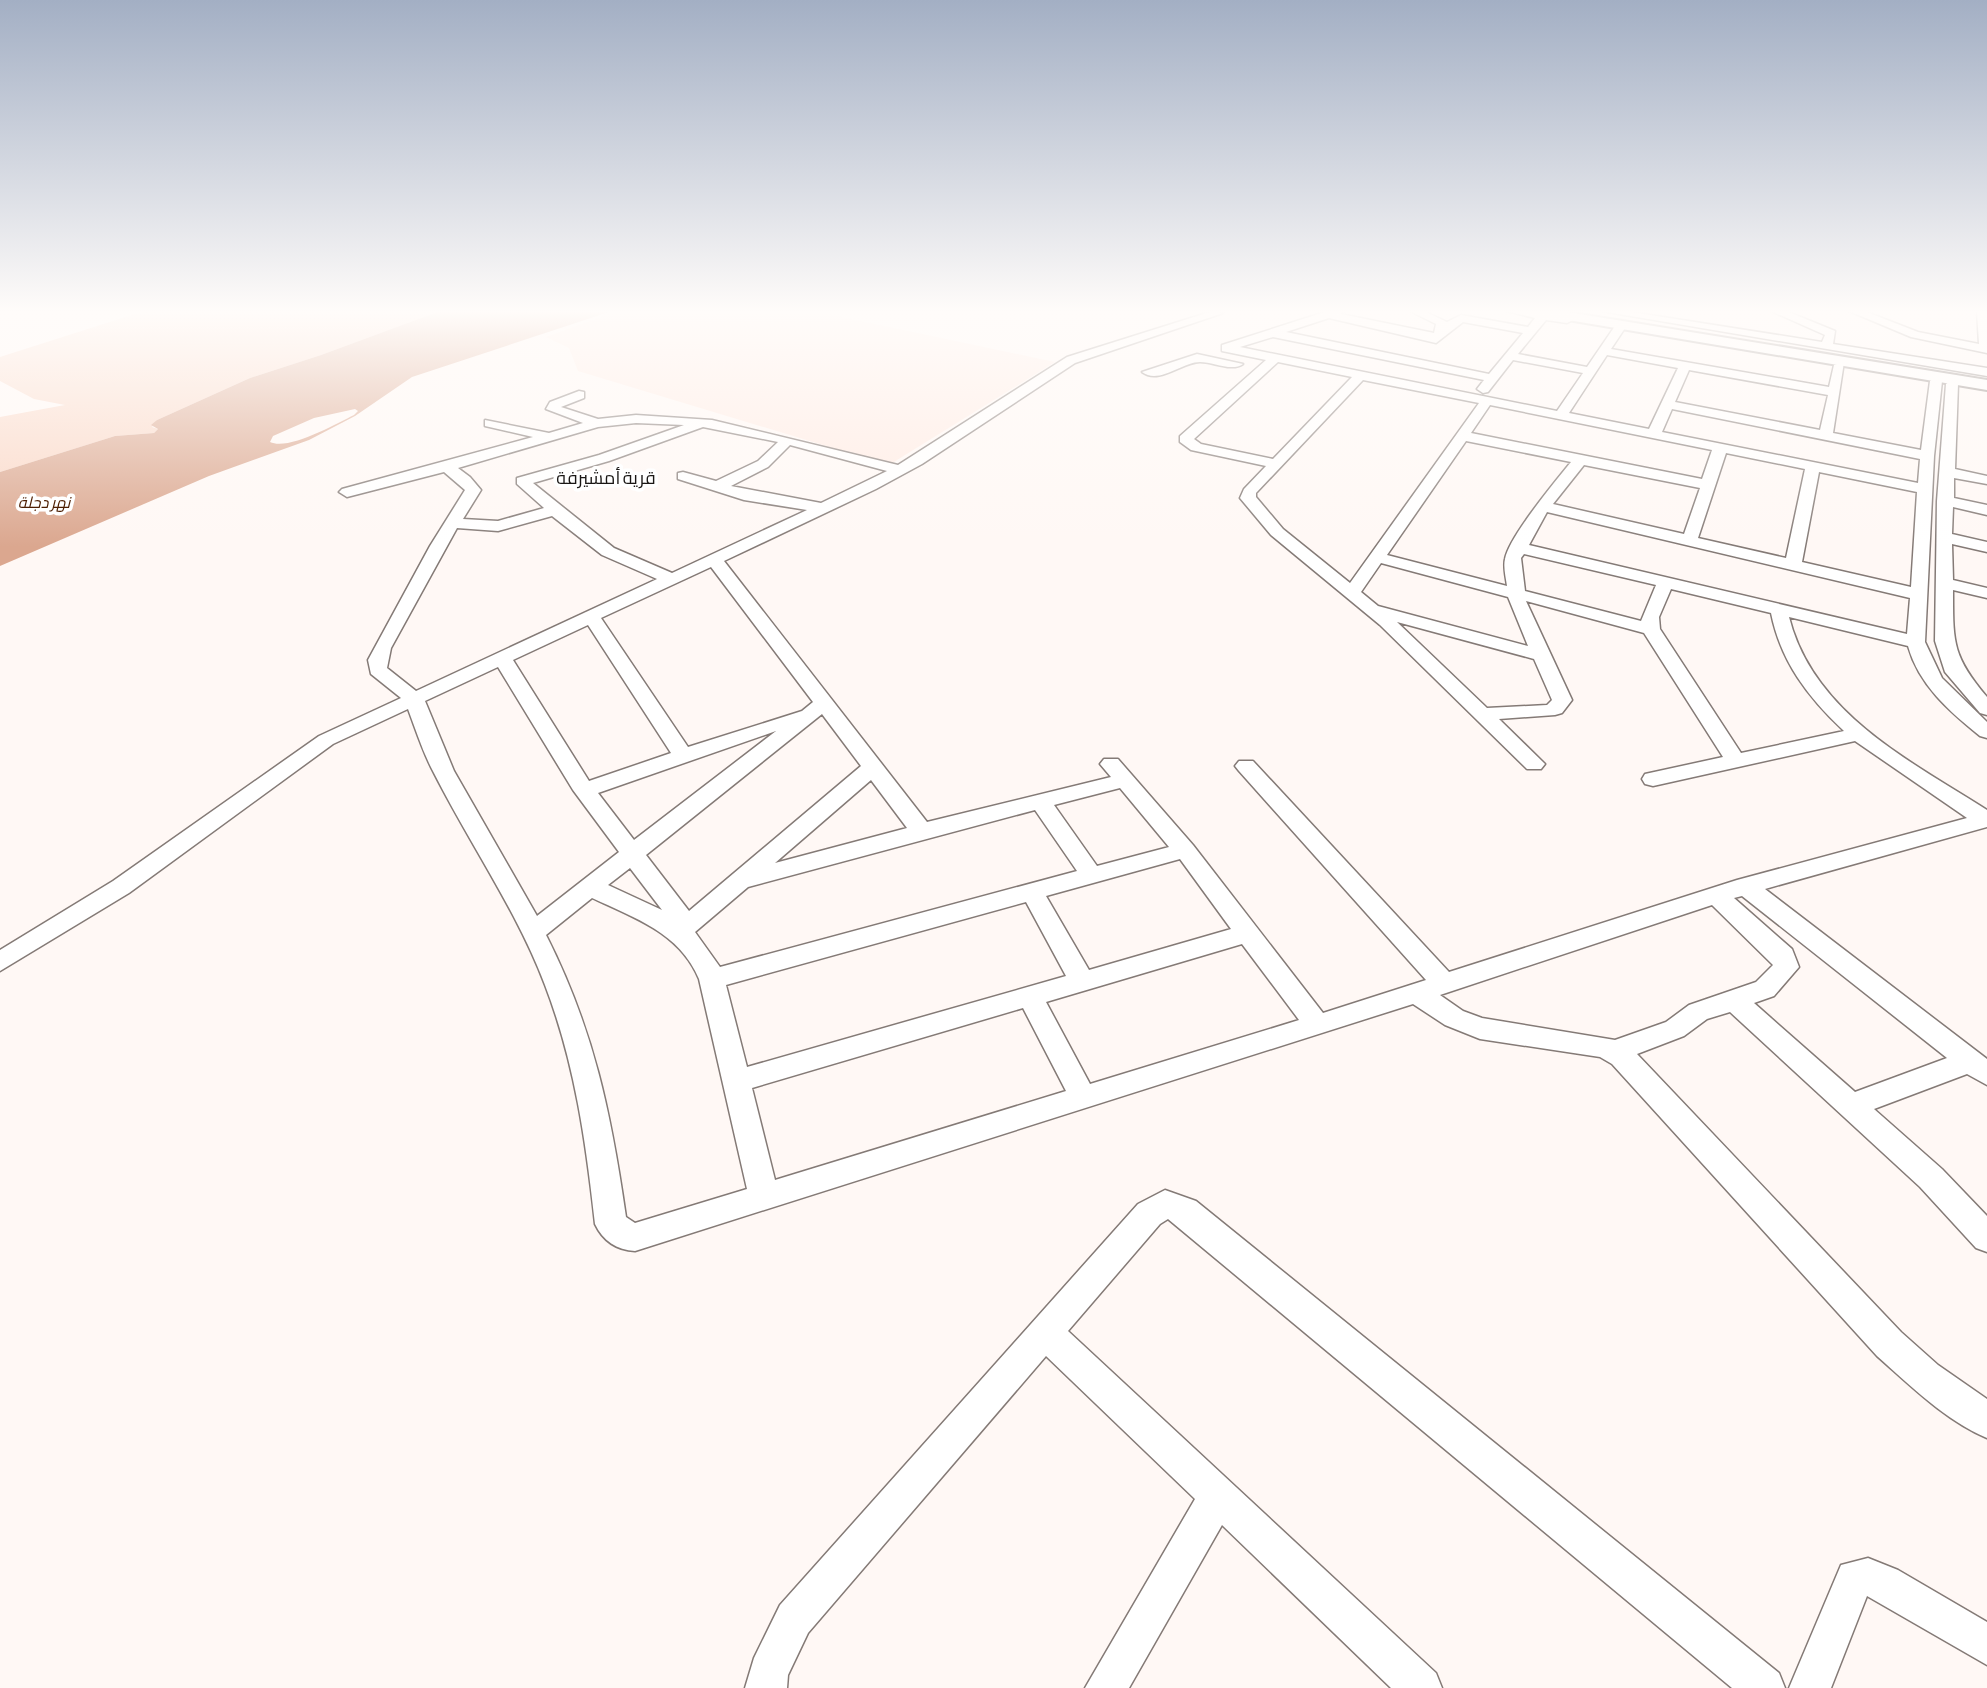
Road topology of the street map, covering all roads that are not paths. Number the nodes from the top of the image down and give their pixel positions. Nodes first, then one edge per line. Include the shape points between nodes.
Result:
1 (1025, 390) edge
2 (1240, 390) edge
3 (1347, 390) edge
4 (1423, 390) edge
5 (1486, 390) edge
6 (1578, 390) edge
7 (1674, 390) edge
8 (1823, 390) edge
9 (1942, 390) edge
10 (1944, 390) edge
11 (1835, 392) joint
12 (579, 395) dead end
13 (1480, 401) junction
14 (1667, 404) junction
15 (1560, 417) junction
16 (704, 422) junction
17 (490, 423) dead end
18 (597, 423) junction
19 (547, 436) junction
20 (1463, 436) junction
21 (1653, 436) junction
22 (1826, 436) junction
23 (786, 441) junction
24 (1720, 449) junction
25 (1927, 456) junction
26 (1581, 459) junction
27 (1276, 464) junction
28 (446, 467) junction
29 (1813, 467) junction
30 (900, 470) junction
31 (1947, 472) junction
32 (683, 477) dead end
33 (1987, 480) edge
34 (1708, 485) junction
35 (715, 486) junction
36 (1924, 489) junction
37 (347, 492) dead end
38 (1945, 502) junction
39 (1543, 506) junction
40 (822, 508) junction
41 (556, 510) junction
42 (1987, 510) edge
43 (1922, 519) junction
44 (454, 523) junction
45 (1944, 531) junction
46 (1690, 539) junction
47 (1517, 547) junction
48 (1987, 547) edge
49 (1377, 557) junction
50 (713, 558) junction
51 (1793, 564) junction
52 (672, 578) junction
53 (1666, 581) junction
54 (1944, 583) junction
55 (1352, 592) junction
56 (1515, 593) junction
57 (1987, 593) edge
58 (1917, 594) junction
59 (1372, 609) junction
60 (1779, 611) junction
61 (591, 616) junction
62 (1651, 629) junction
63 (1916, 642) junction
64 (1544, 656) junction
65 (502, 658) junction
66 (414, 699) junction
67 (821, 707) junction
68 (1987, 709) edge
69 (1483, 714) junction
70 (1987, 732) edge
71 (1859, 734) junction
72 (684, 755) junction
73 (1735, 760) junction
74 (1534, 764) dead end
75 (1247, 766) dead end
76 (873, 767) junction
77 (1653, 779) dead end
78 (584, 790) junction
79 (1040, 801) junction
80 (1986, 820) edge
81 (922, 831) junction
82 (1185, 850) junction
83 (631, 855) junction
84 (1092, 876) junction
85 (740, 881) junction
86 (1745, 886) junction
87 (590, 887) junction
88 (1032, 892) junction
89 (1717, 896) junction
90 (684, 928) junction
91 (533, 932) junction
92 (1250, 933) junction
93 (0, 962) edge
94 (712, 979) junction
95 (1082, 981) junction
96 (1431, 988) junction
97 (1030, 996) junction
98 (1734, 1000) junction
99 (1317, 1025) junction
100 (1615, 1051) junction
101 (1979, 1067) edge
102 (736, 1081) junction
103 (1083, 1097) junction
104 (1851, 1105) junction
105 (764, 1198) junction
106 (1987, 1238) edge
107 (1046, 1333) junction
108 (1987, 1420) edge
109 (1217, 1497) junction
110 (1987, 1645) edge
111 (766, 1688) edge
112 (1106, 1688) edge
113 (1421, 1688) edge
114 (1764, 1688) edge
115 (1810, 1688) edge

1 - 30 street
2 - 27 street via 1185,439 1196,447
3 - 27 street
4 - 13 street
5 - 13 street
6 - 15 street
7 - 14 street
8 - 11 street
9 - 25 street
10 - 31 street
11 - 22 street
12 - 18 street via 553,409
13 - 15 street
13 - 20 street
14 - 21 street
14 - 22 street
15 - 21 street
16 - 18 street via 670,417
16 - 23 street
16 - 41 street via 522,481
17 - 19 street
18 - 19 street
19 - 28 street
20 - 26 street
20 - 49 street
21 - 24 street
22 - 25 street
23 - 30 street
23 - 35 street via 777,455
24 - 29 street
24 - 34 street
25 - 36 street
26 - 34 street
26 - 39 street
27 - 55 street via 1249,492 1249,500 1277,532
28 - 37 street
28 - 44 street via 473,487
29 - 36 street
29 - 51 street
30 - 40 street
31 - 33 street
31 - 38 street
32 - 35 street
34 - 46 street
35 - 40 street
36 - 43 street
38 - 42 street
38 - 45 street
39 - 46 street
39 - 47 street
40 - 50 street
41 - 44 street via 498,526
41 - 52 street via 580,534 639,571
43 - 45 street
43 - 58 street
44 - 66 street via 377,660 378,670
45 - 48 street
45 - 54 street
46 - 51 street
47 - 53 street
47 - 56 street via 1513,558
49 - 55 street
49 - 56 street
50 - 52 street
50 - 67 street
51 - 58 street
52 - 61 street
53 - 60 street
53 - 62 street via 1650,617
54 - 57 street
54 - 68 street via 1946,651 1959,678
55 - 59 street
56 - 62 street
56 - 64 street
58 - 63 street
59 - 64 street
59 - 69 street
60 - 63 street
60 - 71 street via 1787,644 1805,677
61 - 65 street
61 - 72 street
62 - 73 street
63 - 70 street via 1935,684
64 - 69 street via 1561,694 1560,705 1548,712
65 - 66 street
65 - 78 street
66 - 91 street via 443,771
66 - 93 street via 312,748 154,865
67 - 72 street
67 - 76 street
67 - 83 street
69 - 74 street
71 - 73 street
71 - 80 street
72 - 78 street
73 - 77 street
75 - 96 street
76 - 81 street
76 - 85 street
78 - 83 street
79 - 81 street
79 - 82 street via 1118,772
79 - 84 street
80 - 86 street
81 - 85 street
82 - 84 street
82 - 92 street
83 - 87 street
83 - 90 street
84 - 88 street
85 - 90 street
86 - 89 street
86 - 101 street
87 - 90 street
87 - 91 street
88 - 94 street
88 - 95 street
89 - 96 street
89 - 98 street via 1786,961 1783,971 1765,989
90 - 94 street via 701,951
91 - 105 street via 558,984 588,1076 611,1224 616,1231 635,1237
92 - 95 street
92 - 99 street
94 - 102 street
95 - 97 street
96 - 99 street
96 - 100 street via 1454,1018 1480,1028
97 - 102 street
97 - 103 street
98 - 100 street
98 - 104 street
99 - 103 street
100 - 108 street via 1889,1344
101 - 104 street
102 - 105 street
103 - 105 street
104 - 106 street via 1931,1178
107 - 109 street
107 - 111 street via 794,1619 768,1672
107 - 114 street via 1155,1207 1176,1206
109 - 112 street
109 - 113 street
110 - 115 street via 1884,1584 1868,1577 1855,1579

